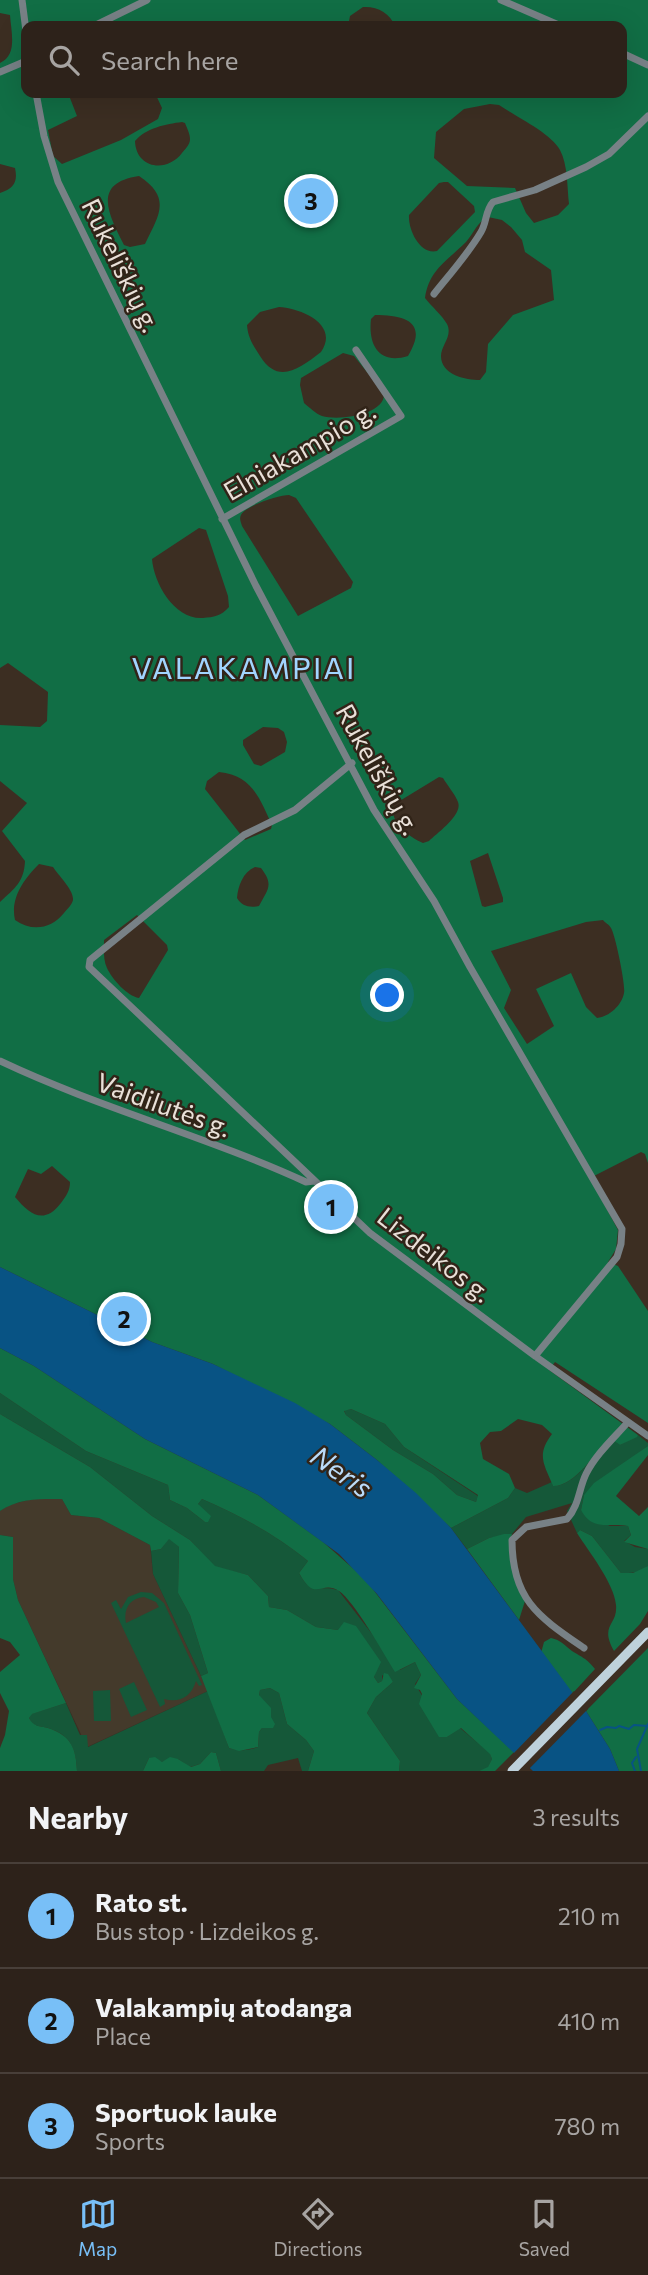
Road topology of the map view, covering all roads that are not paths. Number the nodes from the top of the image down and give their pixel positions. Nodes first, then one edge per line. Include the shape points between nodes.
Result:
1 (22, 0) edge
2 (147, 0) edge
3 (502, 0) edge
4 (25, 21) edge
5 (104, 21) edge
6 (550, 21) edge
7 (627, 55) edge
8 (21, 63) edge
9 (648, 65) edge
10 (0, 72) edge
11 (37, 98) edge
12 (648, 116) edge
13 (434, 294) dead end
14 (356, 351) dead end
15 (222, 519) junction
16 (352, 763) junction
17 (0, 1061) edge
18 (314, 1181) junction
19 (535, 1356) junction
20 (628, 1422) junction
21 (648, 1436) edge
22 (648, 1632) edge
23 (584, 1648) dead end
24 (512, 1771) edge

1 - 4 street
2 - 5 street
3 - 6 street
7 - 9 street
8 - 10 street
11 - 15 street, Rukeliškių g. via 58,182
12 - 13 street via 609,155 535,190 494,202 483,230
14 - 15 street, Elniakampio g. via 401,416
15 - 16 street, Rukeliškių g.
16 - 18 street, Lizdeikos g. via 295,810 244,835 90,960 90,970
16 - 19 street, Rukeliškių g. via 374,810 434,901 622,1229 617,1257
17 - 18 street, Vaidilutės g. via 78,1095 306,1182
18 - 19 street, Lizdeikos g. via 370,1233
19 - 20 street, Lizdeikos g.
20 - 21 street, Lizdeikos g.
20 - 23 street via 591,1467 567,1519 526,1527 512,1540 512,1558 528,1603
22 - 24 main road

